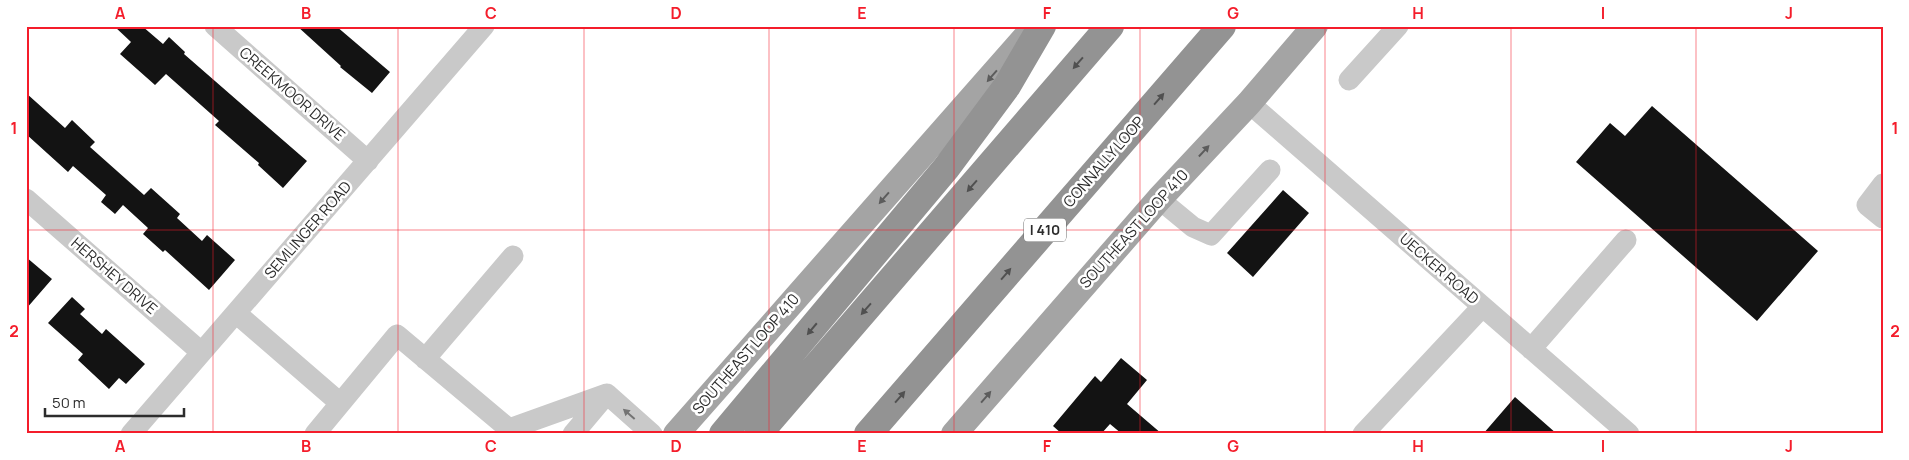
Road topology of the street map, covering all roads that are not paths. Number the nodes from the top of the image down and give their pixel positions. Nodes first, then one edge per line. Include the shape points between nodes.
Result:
1 (215, 26) edge
2 (484, 26) edge
3 (1036, 26) edge
4 (1042, 26) edge
5 (1110, 26) edge
6 (1222, 26) edge
7 (1315, 26) edge
8 (1398, 26) edge
9 (1349, 80) dead end
10 (1249, 103) junction
11 (368, 161) junction
12 (1270, 170) dead end
13 (1883, 184) edge
14 (26, 199) edge
15 (1159, 199) junction
16 (1883, 218) edge
17 (1626, 240) dead end
18 (513, 256) dead end
19 (1482, 307) junction
20 (236, 313) junction
21 (1531, 349) junction
22 (201, 352) junction
23 (425, 359) junction
24 (607, 394) junction
25 (340, 403) junction
26 (507, 432) edge
27 (131, 434) edge
28 (315, 434) edge
29 (573, 434) edge
30 (652, 434) edge
31 (676, 434) edge
32 (723, 434) edge
33 (758, 434) edge
34 (868, 434) edge
35 (954, 434) edge
36 (1363, 434) edge
37 (1629, 434) edge

1 - 11 street, CREEKMOOR DRIVE
2 - 11 street, SEMLINGER ROAD
3 -> 31 main road, SOUTHEAST LOOP 410
4 -> 32 highway via 1008,86 947,168
5 -> 33 highway
34 -> 6 highway, CONNALLY LOOP / I 410
7 - 10 main road, SOUTHEAST LOOP 410
8 - 9 street
15 -> 10 main road, SOUTHEAST LOOP 410
10 - 19 street, UECKER ROAD
11 - 20 street, SEMLINGER ROAD
12 - 15 street via 1211,235 1193,227
13 - 16 street via 1867,205
14 - 22 street, HERSHEY DRIVE
35 -> 15 main road, SOUTHEAST LOOP 410
17 - 21 street
18 - 23 street
19 - 21 street, UECKER ROAD
19 - 36 street
20 - 22 street, SEMLINGER ROAD
20 - 25 street
21 - 37 street, UECKER ROAD
22 - 27 street, SEMLINGER ROAD
23 - 25 street via 396,334
23 - 26 street
24 - 26 street
24 - 29 street
30 -> 24 street
25 - 28 street

